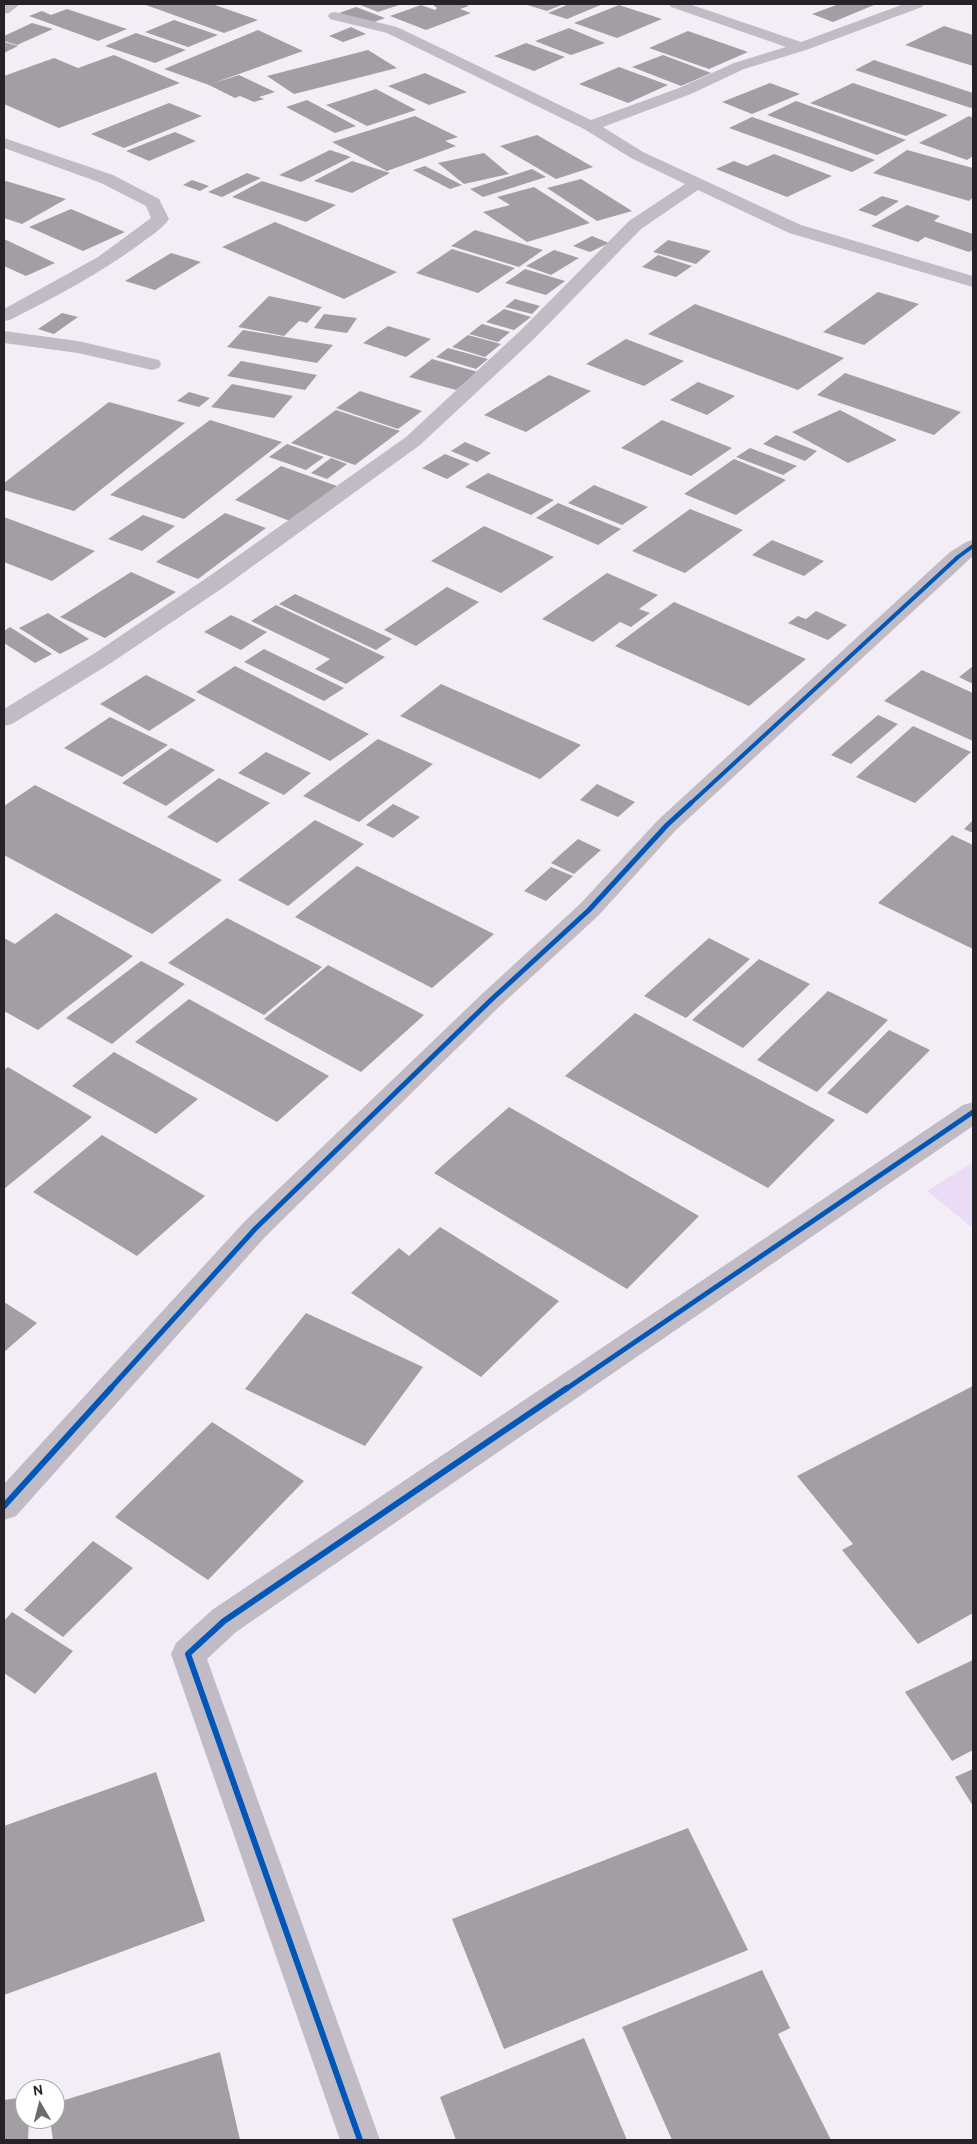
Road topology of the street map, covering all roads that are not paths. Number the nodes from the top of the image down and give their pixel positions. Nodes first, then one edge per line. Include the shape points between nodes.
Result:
1 (13, 4) edge
2 (676, 4) edge
3 (916, 4) edge
4 (4, 10) edge
5 (335, 16) dead end
6 (801, 47) junction
7 (590, 126) junction
8 (4, 143) edge
9 (697, 183) junction
10 (973, 282) edge
11 (4, 316) edge
12 (4, 337) edge
13 (152, 364) dead end
14 (968, 556) edge
15 (4, 719) edge
16 (973, 1112) edge
17 (4, 1506) edge
18 (360, 2140) edge

1 - 4 street
2 - 6 street
3 - 6 street
5 - 7 street via 392,30
6 - 7 street via 739,66 685,91
7 - 9 street via 637,155
8 - 11 street via 107,179 153,203 160,219 146,232 78,277
9 - 10 street via 795,229
9 - 15 street via 635,225 527,335 413,440 216,582
12 - 13 street via 78,347
14 - 17 street via 667,825 590,910 492,999 255,1229
16 - 18 street via 224,1621 188,1654

